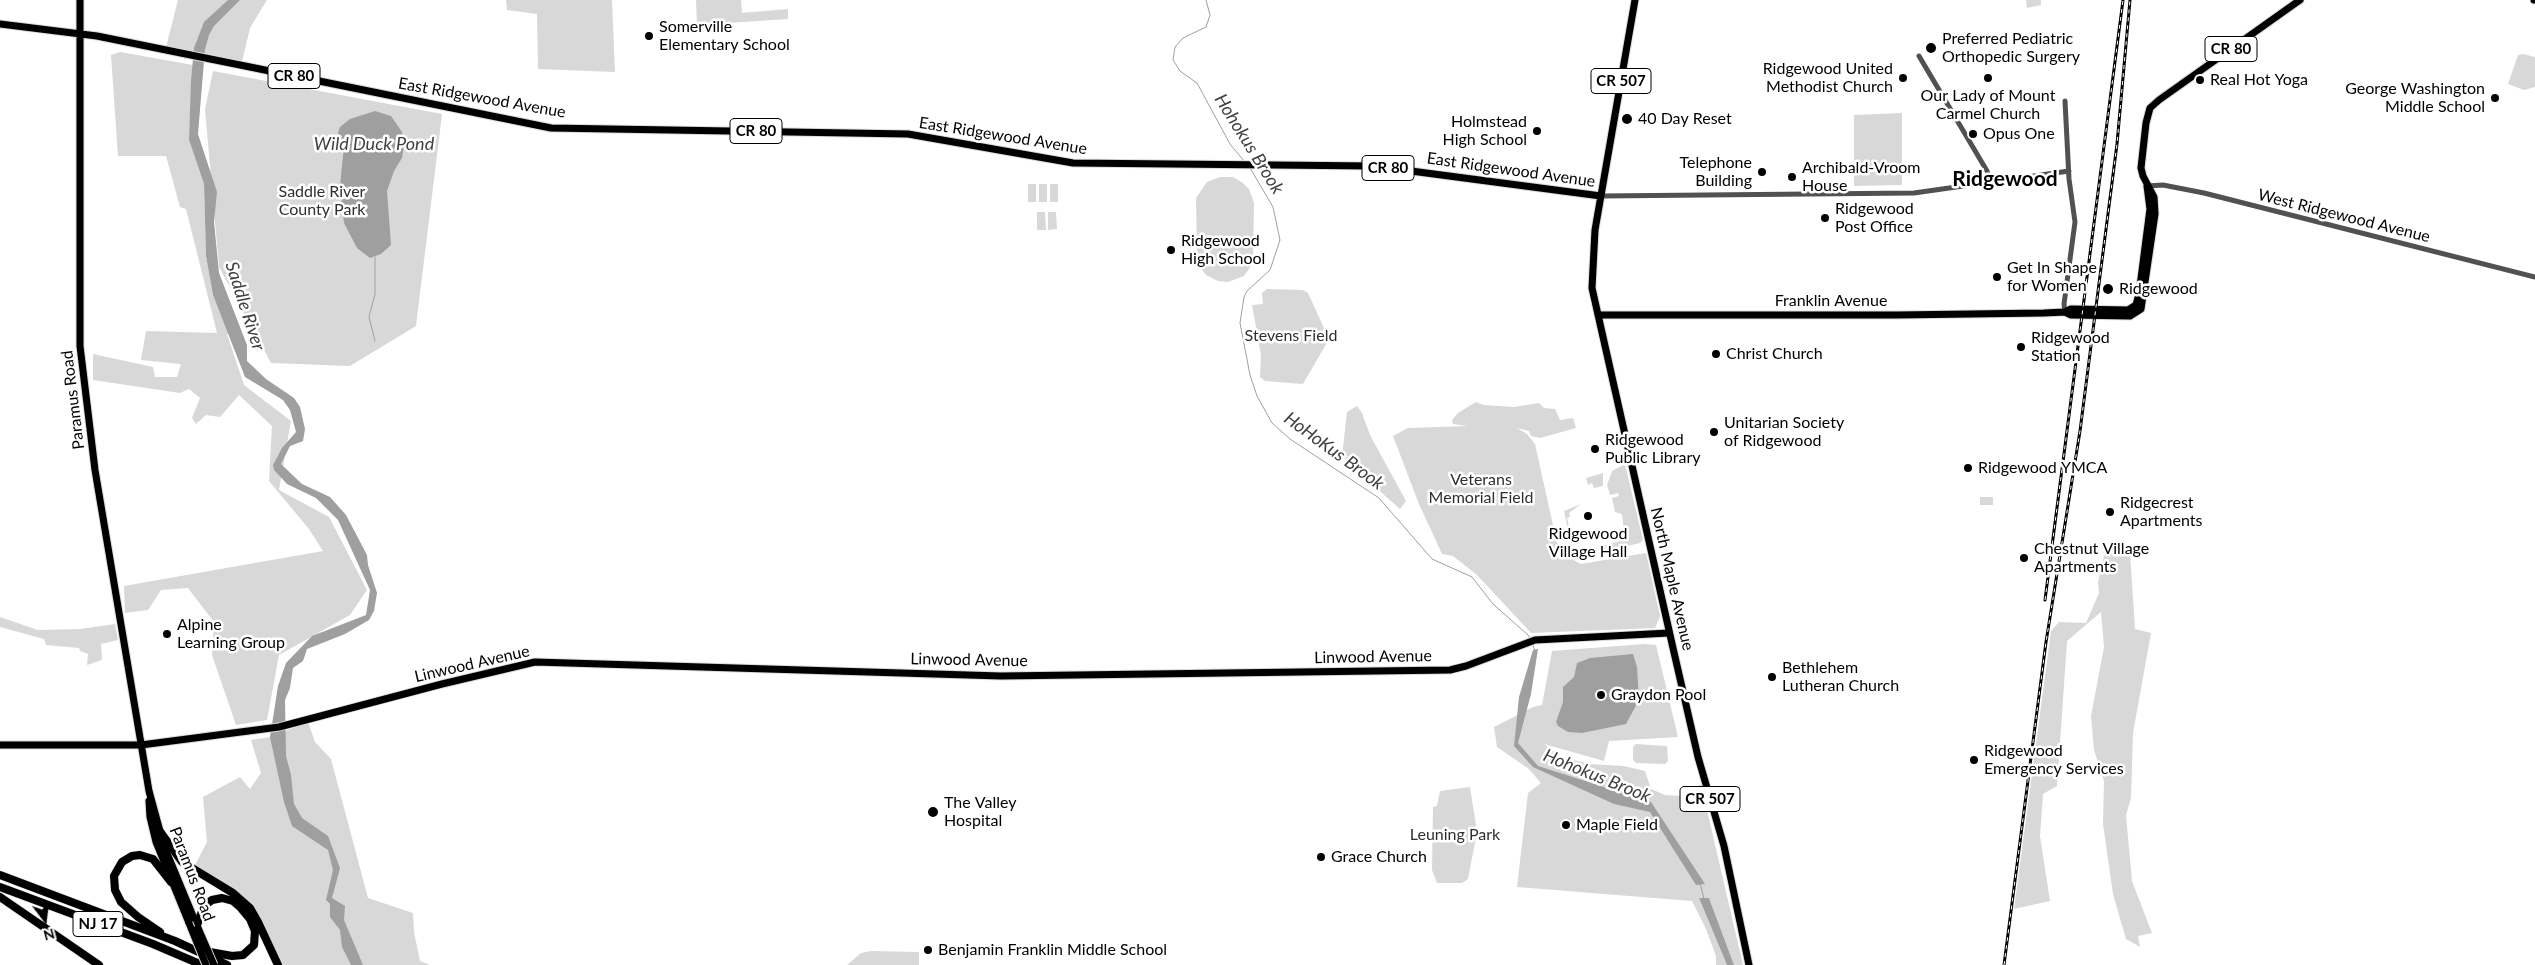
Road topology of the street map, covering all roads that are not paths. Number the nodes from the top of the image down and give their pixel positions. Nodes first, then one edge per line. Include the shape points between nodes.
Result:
1 (80, 0) edge
2 (1635, 0) edge
3 (2300, 0) edge
4 (0, 24) edge
5 (81, 35) junction
6 (1919, 56) dead end
7 (2065, 100) dead end
8 (2069, 170) junction
9 (1991, 182) junction
10 (2147, 186) junction
11 (1601, 196) junction
12 (2535, 276) edge
13 (2065, 312) junction
14 (1598, 315) junction
15 (1669, 633) junction
16 (0, 745) edge
17 (141, 745) junction
18 (14, 747) junction
19 (0, 750) edge
20 (149, 791) junction
21 (160, 830) junction
22 (0, 875) edge
23 (172, 882) junction
24 (0, 887) edge
25 (0, 897) edge
26 (195, 926) junction
27 (175, 941) junction
28 (191, 948) junction
29 (100, 965) edge
30 (202, 965) edge
31 (206, 965) edge
32 (214, 965) edge
33 (227, 965) edge
34 (278, 965) edge
35 (1749, 965) edge

1 - 5 main road, Paramus Road
2 - 11 main road, CR 507
3 - 10 main road, CR 80 via 2150,108 2142,168
4 - 5 main road, East Ridgewood Avenue / CR 80
5 - 11 main road, East Ridgewood Avenue / CR 80 via 551,128 908,134 1072,163 1373,166
5 - 17 main road, Paramus Road via 80,346 95,470
6 - 9 street
7 - 8 street
8 - 9 street, East Ridgewood Avenue
8 - 13 street via 2075,222
9 - 11 street, East Ridgewood Avenue via 1914,193
10 - 12 street, West Ridgewood Avenue via 2163,185 2204,193
10 - 13 main road, CR 80 via 2150,215 2136,306 2122,310 2071,309
11 - 14 main road, North Maple Avenue / CR 507 via 1594,234 1592,284
13 - 14 main road, Franklin Avenue / CR 80
14 - 15 main road, North Maple Avenue / CR 507
15 - 17 main road, Linwood Avenue via 1535,640 1466,666 1432,671 1001,676 535,662 270,728
15 - 35 main road, North Maple Avenue / CR 507 via 1698,757 1724,846
16 - 18 main road
17 - 18 main road, Linwood Avenue
17 - 20 main road, Paramus Road
18 - 19 main road
20 - 21 main road, Paramus Road
20 - 23 main road, Paramus Road via 151,824
21 - 26 main road, Paramus Road
21 - 34 highway via 182,862 233,893 250,908
22 - 27 highway, NJ 17
23 - 26 main road, Paramus Road
23 - 27 highway via 156,862 140,855 122,862 114,880 124,905
24 - 30 highway, NJ 17
25 - 29 highway
26 - 28 highway via 206,903 226,898 247,915 254,928 255,942 246,954 236,957
26 - 31 main road, bridge
26 - 32 main road, Paramus Road, bridge
27 - 28 highway, NJ 17
28 - 33 highway, NJ 17

